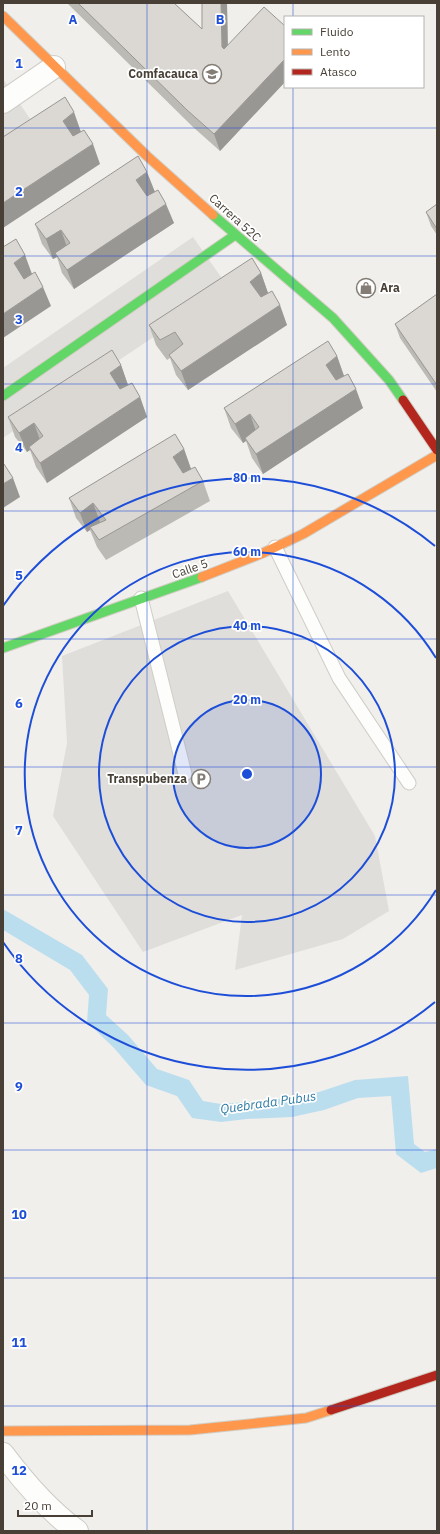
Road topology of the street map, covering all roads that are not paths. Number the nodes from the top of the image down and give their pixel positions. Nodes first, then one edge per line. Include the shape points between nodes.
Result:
1 (3, 16) edge
2 (54, 67) junction
3 (3, 102) edge
4 (235, 235) junction
5 (3, 396) edge
6 (437, 450) edge
7 (437, 455) edge
8 (275, 547) junction
9 (142, 598) junction
10 (3, 648) edge
11 (185, 774) dead end
12 (409, 783) dead end
13 (437, 1375) edge
14 (3, 1432) edge
15 (3, 1454) edge
16 (77, 1531) edge

1 - 2 street, Carrera 52C
2 - 3 street
2 - 4 street, Carrera 52C
4 - 5 street
4 - 6 street, Carrera 52C via 333,318 389,380
7 - 8 street, Calle 5 via 302,534
8 - 9 street, Calle 5 via 217,572
8 - 12 lane via 339,678
9 - 10 street, Calle 5
9 - 11 lane
13 - 14 street via 306,1418 190,1430
15 - 16 street via 59,1518

